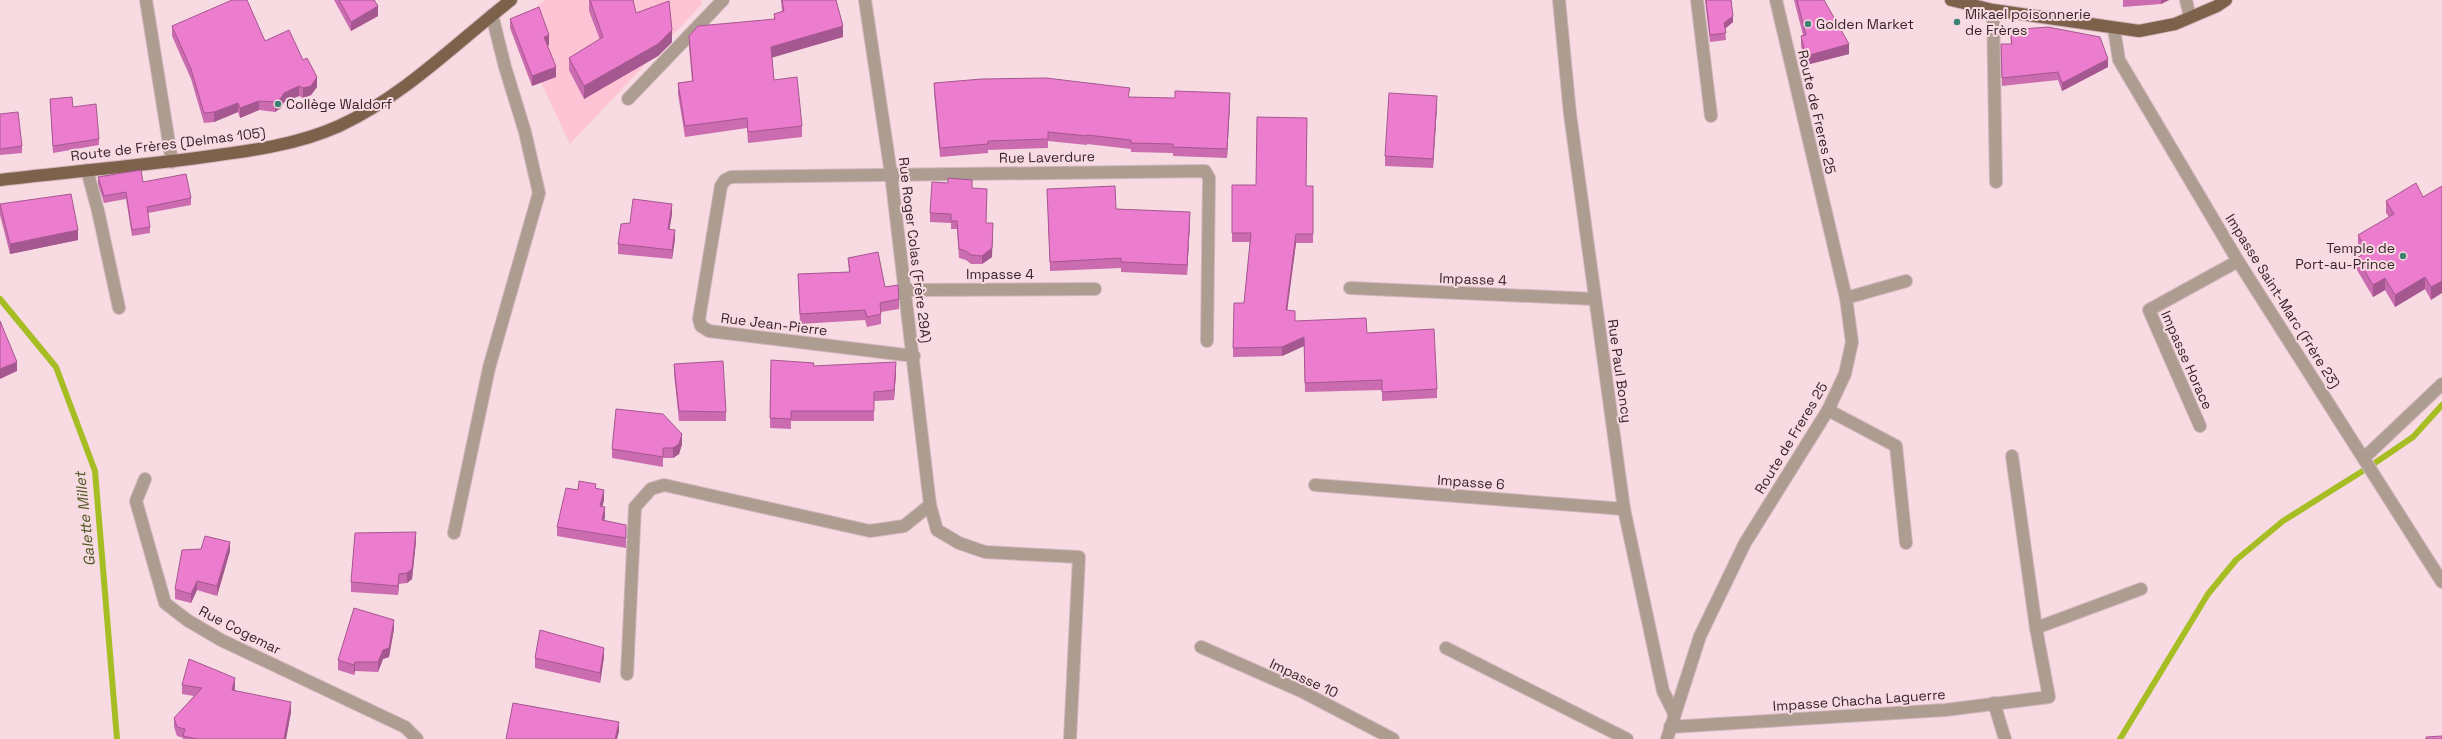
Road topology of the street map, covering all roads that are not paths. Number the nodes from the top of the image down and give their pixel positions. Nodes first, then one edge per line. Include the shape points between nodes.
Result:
1 (146, 0) edge
2 (511, 0) edge
3 (723, 0) edge
4 (865, 0) edge
5 (1559, 0) edge
6 (1697, 0) edge
7 (1776, 0) edge
8 (1951, 0) edge
9 (2186, 0) edge
10 (2226, 0) edge
11 (1993, 10) junction
12 (492, 15) junction
13 (2190, 17) junction
14 (2114, 29) junction
15 (628, 99) dead end
16 (1711, 116) dead end
17 (172, 162) junction
18 (87, 170) junction
19 (891, 174) junction
20 (0, 180) edge
21 (1996, 182) dead end
22 (720, 186) joint
23 (2238, 261) junction
24 (1906, 281) dead end
25 (1350, 288) dead end
26 (1095, 289) dead end
27 (905, 290) junction
28 (1846, 298) junction
29 (1595, 299) junction
30 (119, 308) dead end
31 (1208, 341) dead end
32 (914, 356) junction
33 (2442, 384) edge
34 (1828, 410) junction
35 (2200, 426) dead end
36 (2012, 456) dead end
37 (2364, 458) junction
38 (145, 479) dead end
39 (1315, 485) dead end
40 (930, 505) junction
41 (1624, 508) junction
42 (454, 533) dead end
43 (1906, 543) dead end
44 (2442, 582) edge
45 (2141, 589) dead end
46 (2036, 628) junction
47 (1201, 647) dead end
48 (1446, 648) dead end
49 (627, 674) dead end
50 (1994, 703) junction
51 (1674, 713) junction
52 (1670, 727) junction
53 (417, 739) edge
54 (1070, 739) edge
55 (1393, 739) edge
56 (1627, 739) edge
57 (1667, 739) edge
58 (2005, 739) edge

1 - 17 street
2 - 12 main road, Route de Frères (Delmas 105)
3 - 15 street
4 - 19 street, Rue Roger Colas (Frère 29A)
5 - 29 street, Rue Paul Boncy via 1570,114
6 - 16 street
7 - 28 street, Route de Freres 25
8 - 11 main road
9 - 13 street
10 - 13 main road
11 - 14 main road
11 - 21 street
12 - 17 main road, Route de Frères (Delmas 105) via 441,59 389,98 338,126 296,141
12 - 42 street via 504,67 525,132 539,193 489,368
13 - 14 main road via 2175,24 2138,31
14 - 23 street, Impasse Saint-Marc (Frère 23) via 2119,60
17 - 18 main road, Route de Frères (Delmas 105)
18 - 20 main road, Route de Frères (Delmas 105)
18 - 30 street
19 - 22 street, Rue Laverdure via 731,177
19 - 27 street, Rue Roger Colas (Frère 29A)
19 - 31 street, Rue Laverdure via 1205,171 1209,178
22 - 32 street, Rue Jean-Pierre via 699,319 701,326 709,331
23 - 35 street, Impasse Horace via 2149,310
23 - 37 street, Impasse Saint-Marc (Frère 23)
24 - 28 street
25 - 29 street, Impasse 4
26 - 27 street, Impasse 4
27 - 32 street, Rue Roger Colas (Frère 29A)
28 - 34 street, Route de Freres 25 via 1852,342 1845,374
29 - 41 street, Rue Paul Boncy
32 - 40 street, Rue Roger Colas (Frère 29A)
33 - 37 street
34 - 43 street via 1896,446
34 - 51 street, Route de Freres 25 via 1746,544 1700,636
36 - 46 street
37 - 44 street, Impasse Saint-Marc (Frère 23)
38 - 53 street, Rue Cogemar via 136,501 165,603 186,620 221,640 405,727
39 - 41 street, Impasse 6
40 - 49 street via 904,526 870,531 664,485 651,489 635,507
40 - 54 street, Rue Roger Colas (Frère 29A) via 937,530 959,544 985,552 1079,557
41 - 51 street, Rue Paul Boncy via 1663,691
45 - 46 street
46 - 50 street, Impasse Chacha Laguerre via 2049,697
47 - 55 street, Impasse 10 via 1301,691
48 - 56 street
50 - 52 street, Impasse Chacha Laguerre via 1945,710
50 - 58 street
51 - 52 street
52 - 57 street

